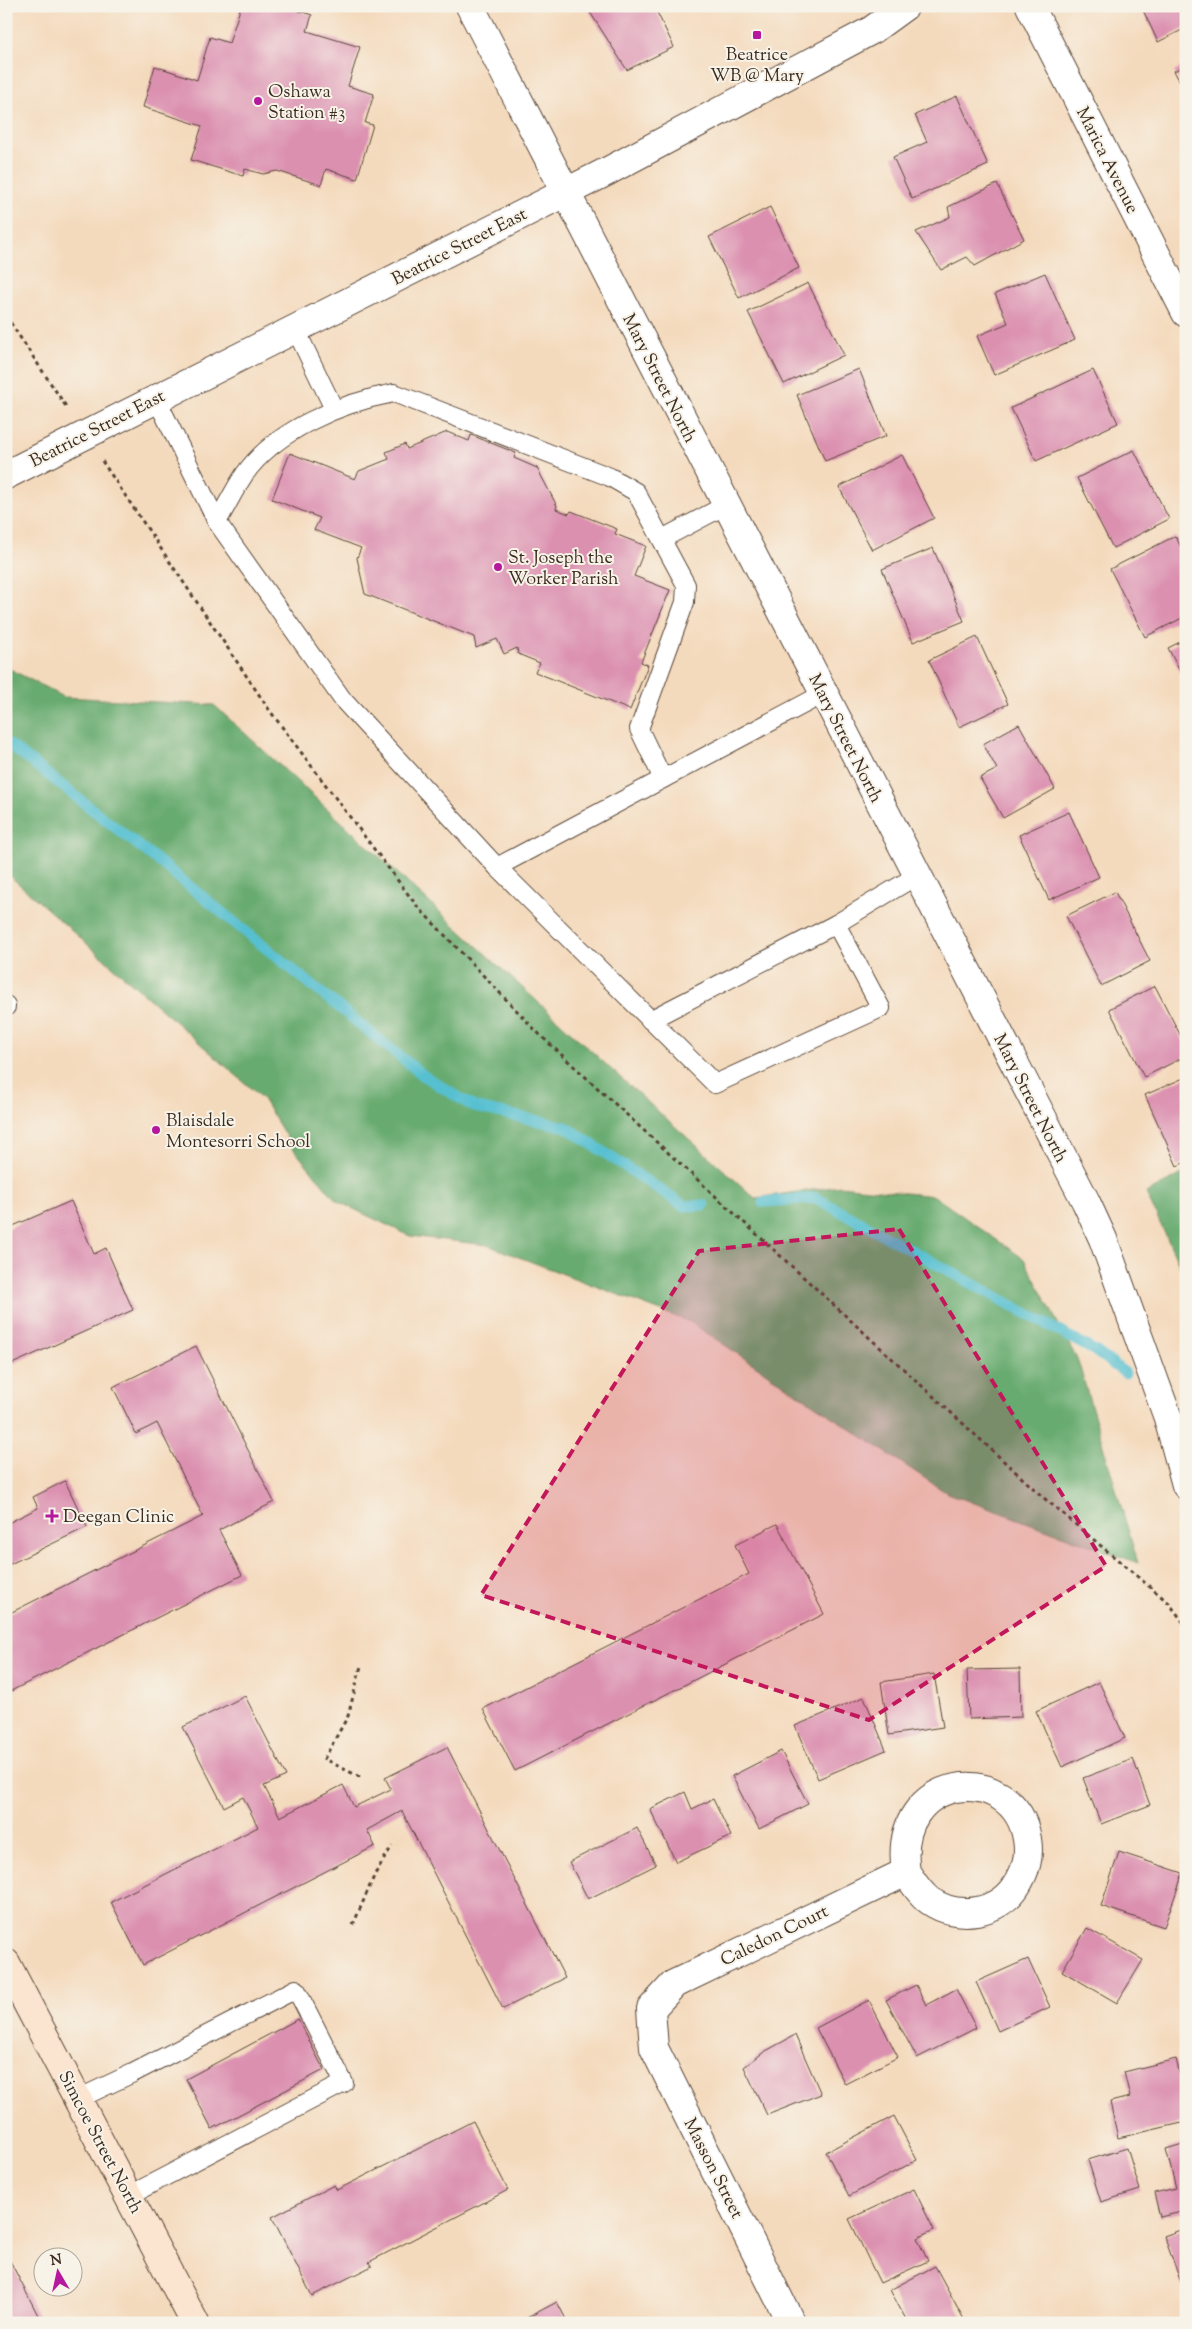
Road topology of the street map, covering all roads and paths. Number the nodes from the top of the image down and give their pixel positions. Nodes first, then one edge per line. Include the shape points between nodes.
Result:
1 (470, 6) edge
2 (905, 6) edge
3 (1030, 6) edge
4 (565, 192) junction
5 (1186, 313) edge
6 (6, 316) edge
7 (295, 328) junction
8 (156, 398) junction
9 (66, 408) dead end
10 (334, 409) junction
11 (101, 460) dead end
12 (6, 475) edge
13 (726, 505) junction
14 (217, 522) junction
15 (662, 540) junction
16 (823, 694) junction
17 (663, 779) junction
18 (497, 867) junction
19 (916, 876) junction
20 (836, 924) junction
21 (650, 1020) junction
22 (1186, 1485) edge
23 (1186, 1626) edge
24 (361, 1666) dead end
25 (360, 1777) dead end
26 (392, 1846) dead end
27 (906, 1872) junction
28 (353, 1925) dead end
29 (8, 1969) edge
30 (651, 2009) joint
31 (78, 2099) junction
32 (130, 2195) junction
33 (195, 2323) edge
34 (791, 2323) edge

1 - 4 street, Mary Street North
2 - 4 street, Beatrice Street East via 872,30
3 - 5 street, Marica Avenue
4 - 7 street, Beatrice Street East
4 - 13 street, Mary Street North
6 - 9 path
7 - 8 street, Beatrice Street East
7 - 10 lane
8 - 12 street, Beatrice Street East
8 - 14 lane
10 - 14 lane via 275,442 245,474
10 - 15 lane via 394,393 610,477 636,492
11 - 23 path via 270,711 416,906 541,1036 1044,1498 1169,1603
13 - 15 lane
13 - 16 street, Mary Street North
14 - 18 lane via 343,700
15 - 17 lane via 686,585 685,602 640,729
16 - 17 lane
16 - 19 street, Mary Street North
17 - 18 lane
18 - 21 lane
19 - 20 lane
19 - 22 street, Mary Street North via 1103,1239 1168,1418
20 - 21 lane
20 - 21 lane via 881,1008 715,1084
24 - 25 path via 348,1716 324,1759
26 - 28 path via 374,1874
27 - 27 street via 929,1900 949,1910 982,1910 1013,1892 1025,1873 1029,1852 1025,1828 1014,1809 998,1795 977,1788 955,1787 942,1791 924,1803 910,1820 904,1841
27 - 30 street, Caledon Court via 674,1984
29 - 31 main road, Simcoe Street North
30 - 34 street, Masson Street via 654,2048
31 - 32 main road, Simcoe Street North
31 - 32 lane via 296,1989 344,2083
32 - 33 main road, Simcoe Street North

